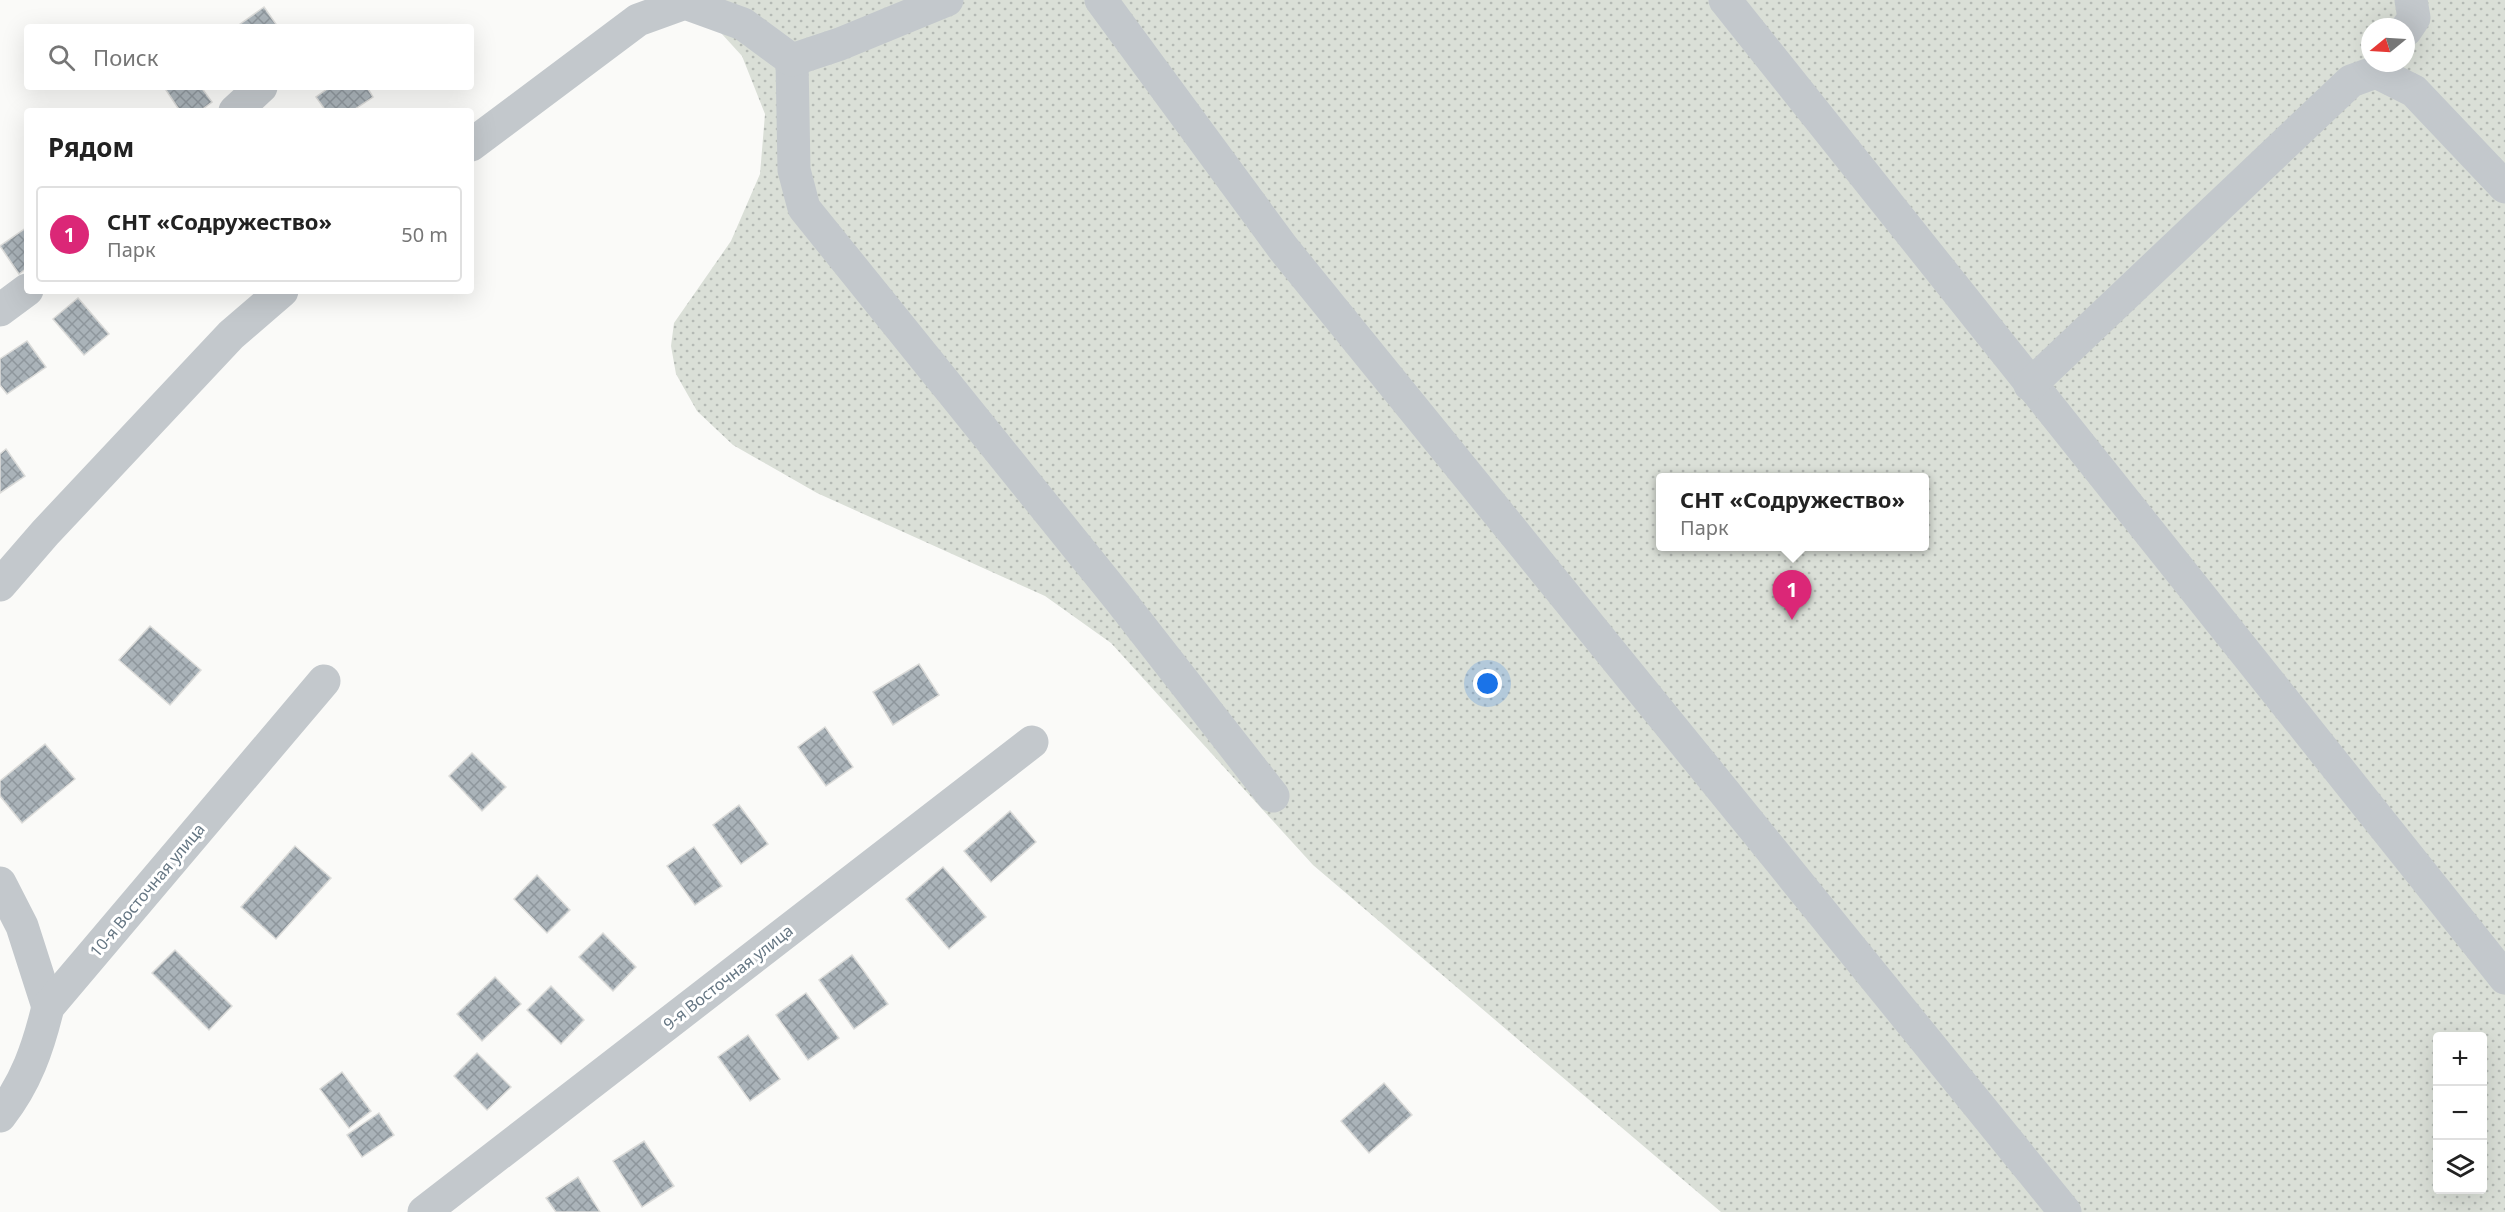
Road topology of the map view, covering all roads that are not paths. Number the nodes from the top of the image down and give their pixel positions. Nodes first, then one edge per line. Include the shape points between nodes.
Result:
1 (948, 0) edge
2 (1101, 0) edge
3 (1725, 0) edge
4 (2412, 0) edge
5 (2414, 18) edge
6 (792, 60) junction
7 (2371, 72) edge
8 (2386, 72) edge
9 (258, 90) edge
10 (238, 108) edge
11 (474, 143) edge
12 (2505, 187) edge
13 (24, 292) edge
14 (279, 294) edge
15 (0, 310) edge
16 (2030, 385) junction
17 (0, 585) edge
18 (324, 681) dead end
19 (1032, 742) dead end
20 (1273, 796) dead end
21 (0, 883) edge
22 (2505, 978) edge
23 (48, 1007) junction
24 (0, 1116) edge
25 (424, 1212) edge
26 (2065, 1212) edge

1 - 6 street
2 - 26 street via 1283,248
3 - 16 street
4 - 5 street
6 - 11 street via 743,24 685,3 638,20
6 - 20 street via 794,170 804,208
7 - 16 street via 2351,81
8 - 12 street via 2414,91
9 - 10 street
13 - 15 street
14 - 17 street via 231,335
16 - 22 street
18 - 23 street, 10-я Восточная улица
19 - 25 street, 9-я Восточная улица
21 - 23 street via 22,926
23 - 24 street, 10-я Восточная улица via 39,1046 18,1093

